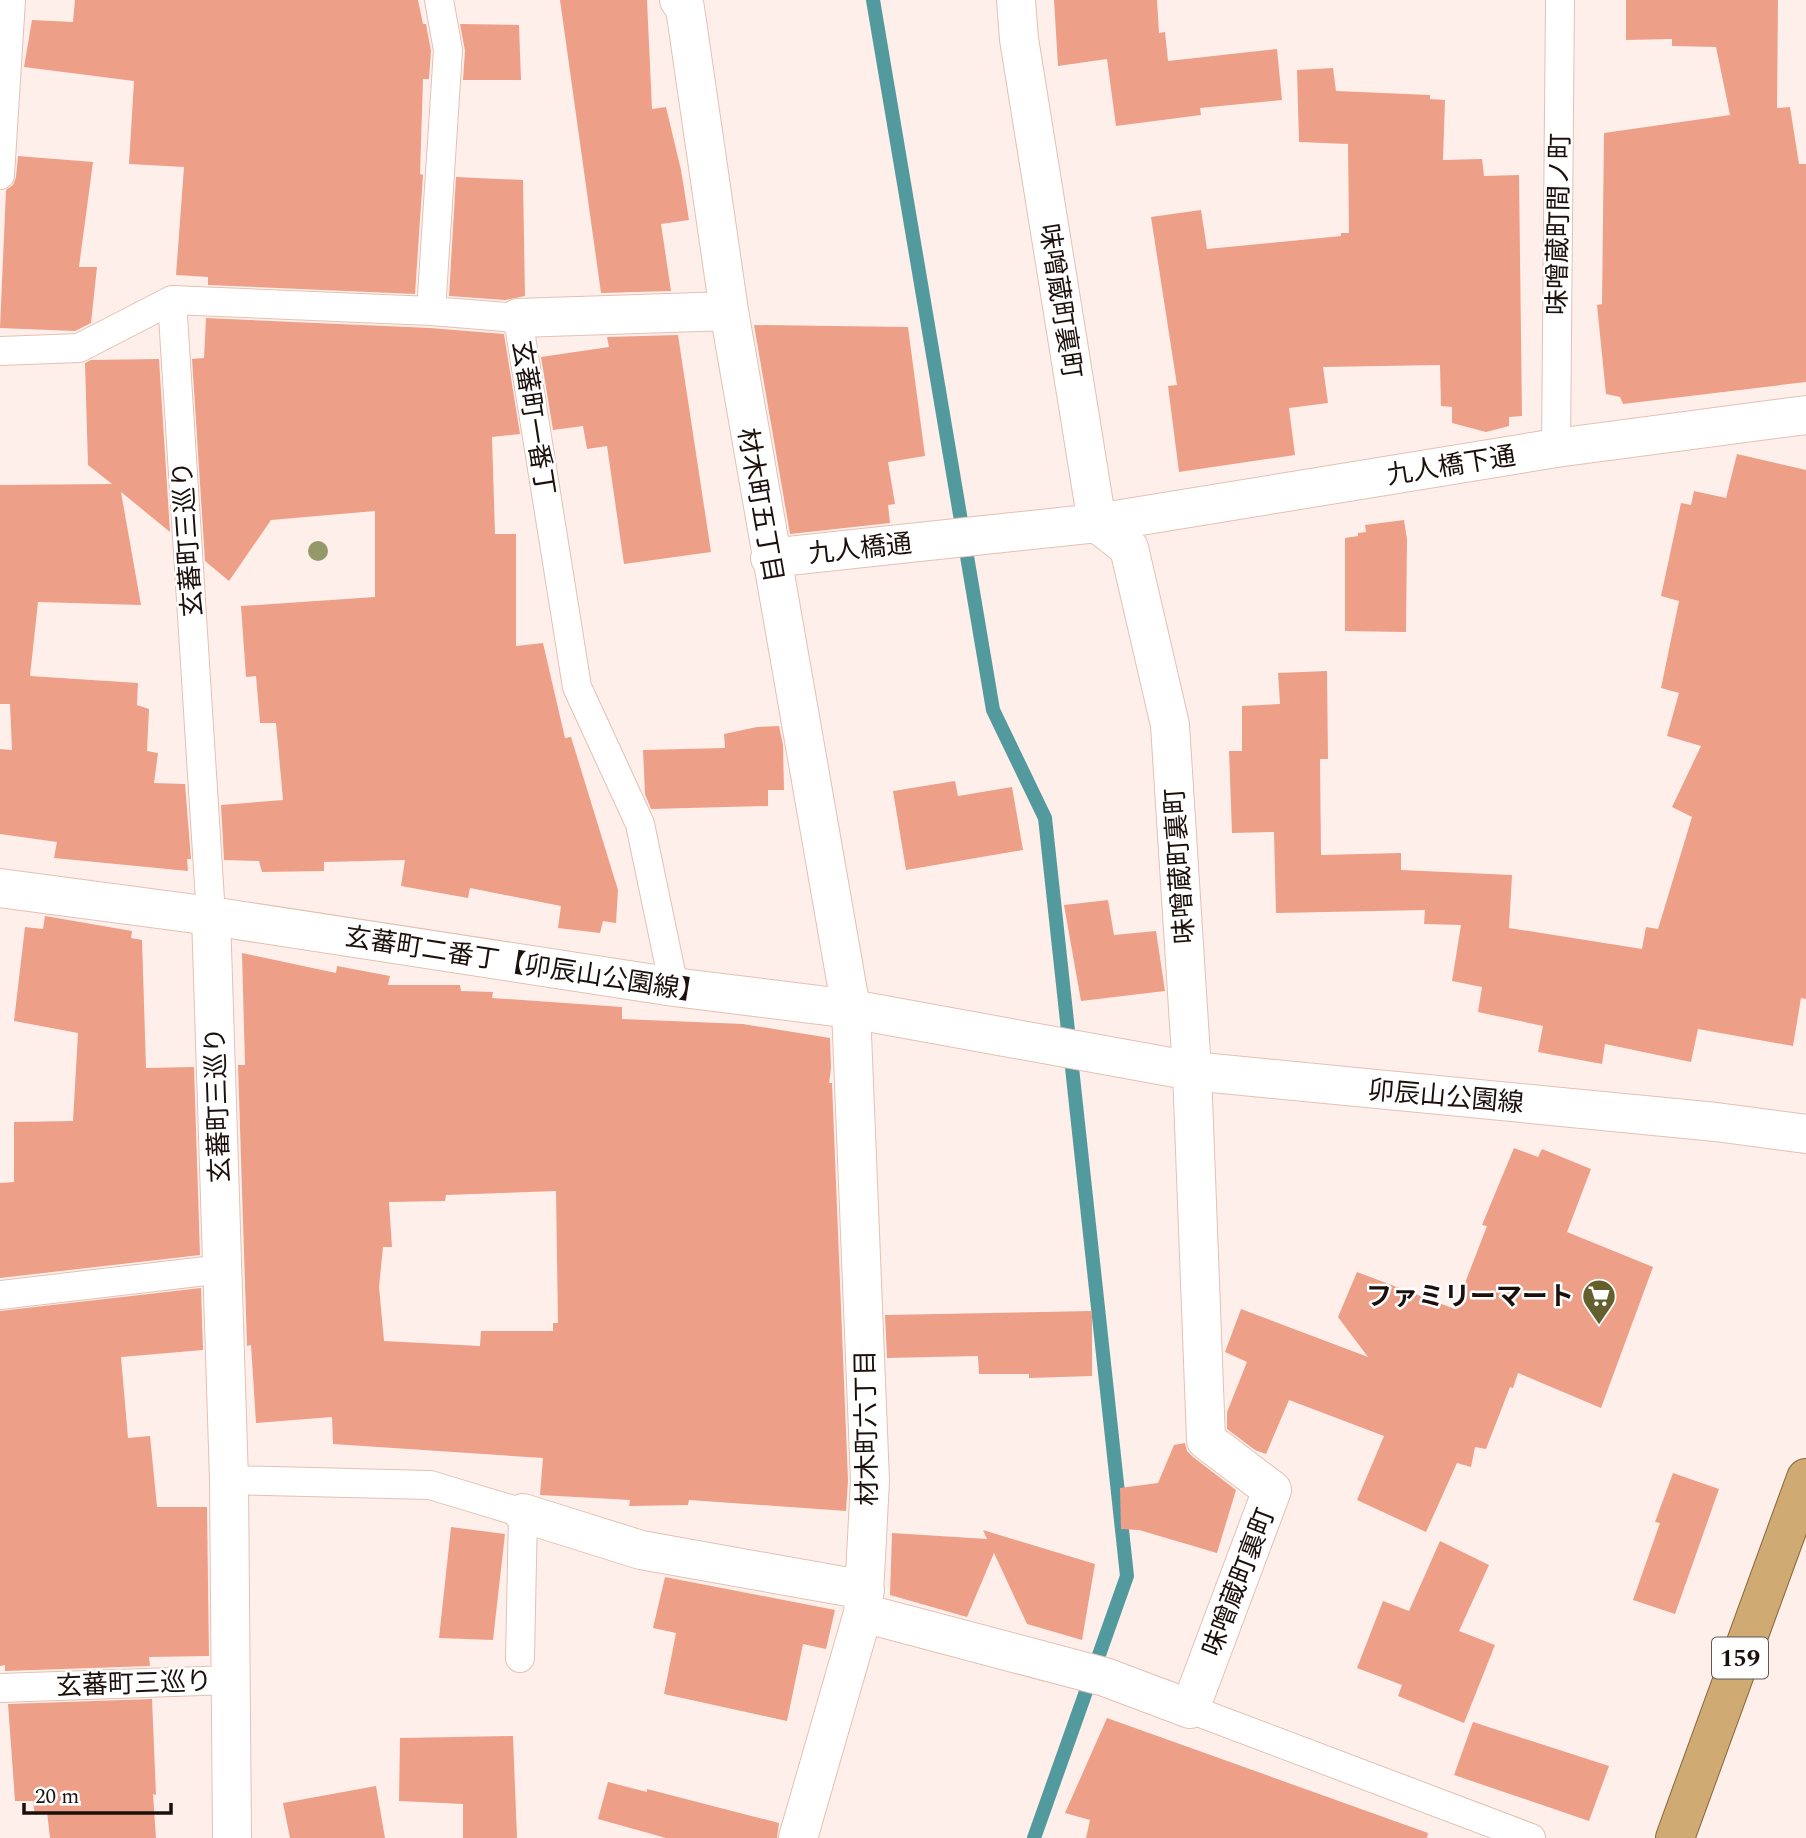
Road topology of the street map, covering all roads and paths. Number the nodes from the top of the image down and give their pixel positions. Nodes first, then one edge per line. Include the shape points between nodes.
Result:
1 (11, 0) edge
2 (439, 0) edge
3 (679, 0) edge
4 (1016, 0) edge
5 (1560, 0) edge
6 (0, 175) edge
7 (172, 300) junction
8 (431, 311) junction
9 (729, 311) junction
10 (518, 318) junction
11 (0, 351) edge
12 (1806, 415) edge
13 (1556, 448) junction
14 (1097, 523) junction
15 (969, 537) joint
16 (770, 558) junction
17 (0, 888) edge
18 (211, 916) junction
19 (674, 987) junction
20 (851, 1009) junction
21 (1088, 1053) joint
22 (1192, 1071) junction
23 (1806, 1134) edge
24 (223, 1269) junction
25 (0, 1295) edge
26 (1806, 1478) edge
27 (229, 1480) junction
28 (523, 1513) junction
29 (864, 1601) junction
30 (520, 1658) dead end
31 (231, 1680) junction
32 (0, 1688) edge
33 (1190, 1709) junction
34 (232, 1838) edge
35 (798, 1838) edge
36 (1531, 1838) edge
37 (1675, 1838) edge

1 - 6 lane
2 - 8 lane via 448,50
3 - 9 street, 材木町五丁目 via 685,8
4 - 14 street, 味噌蔵町裏町
5 - 13 lane, 味噌蔵町間ノ町
7 - 8 lane, 玄蕃町一番丁
7 - 11 lane, 玄蕃町一番丁 via 79,348
7 - 18 lane, 玄蕃町三巡り
8 - 10 lane, 玄蕃町一番丁
9 - 10 street
9 - 16 street, 材木町五丁目
10 - 19 lane, 玄蕃町一番丁 via 577,687 640,824
12 - 13 street, 九人橋下通
13 - 14 street, 九人橋下通
14 - 15 street, 九人橋下通
14 - 22 street, 味噌蔵町裏町 via 1129,548 1170,725
15 - 16 street, 九人橋通
16 - 20 street, 材木町五丁目
17 - 18 street, 玄蕃町二番丁【卯辰山公園線】
18 - 19 street, 玄蕃町二番丁【卯辰山公園線】
18 - 24 street, 玄蕃町三巡り
19 - 20 street, 玄蕃町二番丁【卯辰山公園線】
20 - 21 street, 玄蕃町二番丁【卯辰山公園線】
20 - 29 street, 材木町六丁目 via 870,1482
21 - 22 street, 卯辰山公園線
22 - 23 street, 卯辰山公園線
22 - 33 street, 味噌蔵町裏町 via 1206,1440 1272,1490
24 - 25 lane
24 - 27 street, 玄蕃町三巡り
26 - 37 highway, 159
27 - 28 lane via 430,1485
27 - 31 street, 玄蕃町三巡り
28 - 29 street via 641,1550
28 - 30 lane
29 - 33 street
29 - 35 street, 材木町六丁目
31 - 32 lane, 玄蕃町三巡り
31 - 34 street
33 - 36 lane

